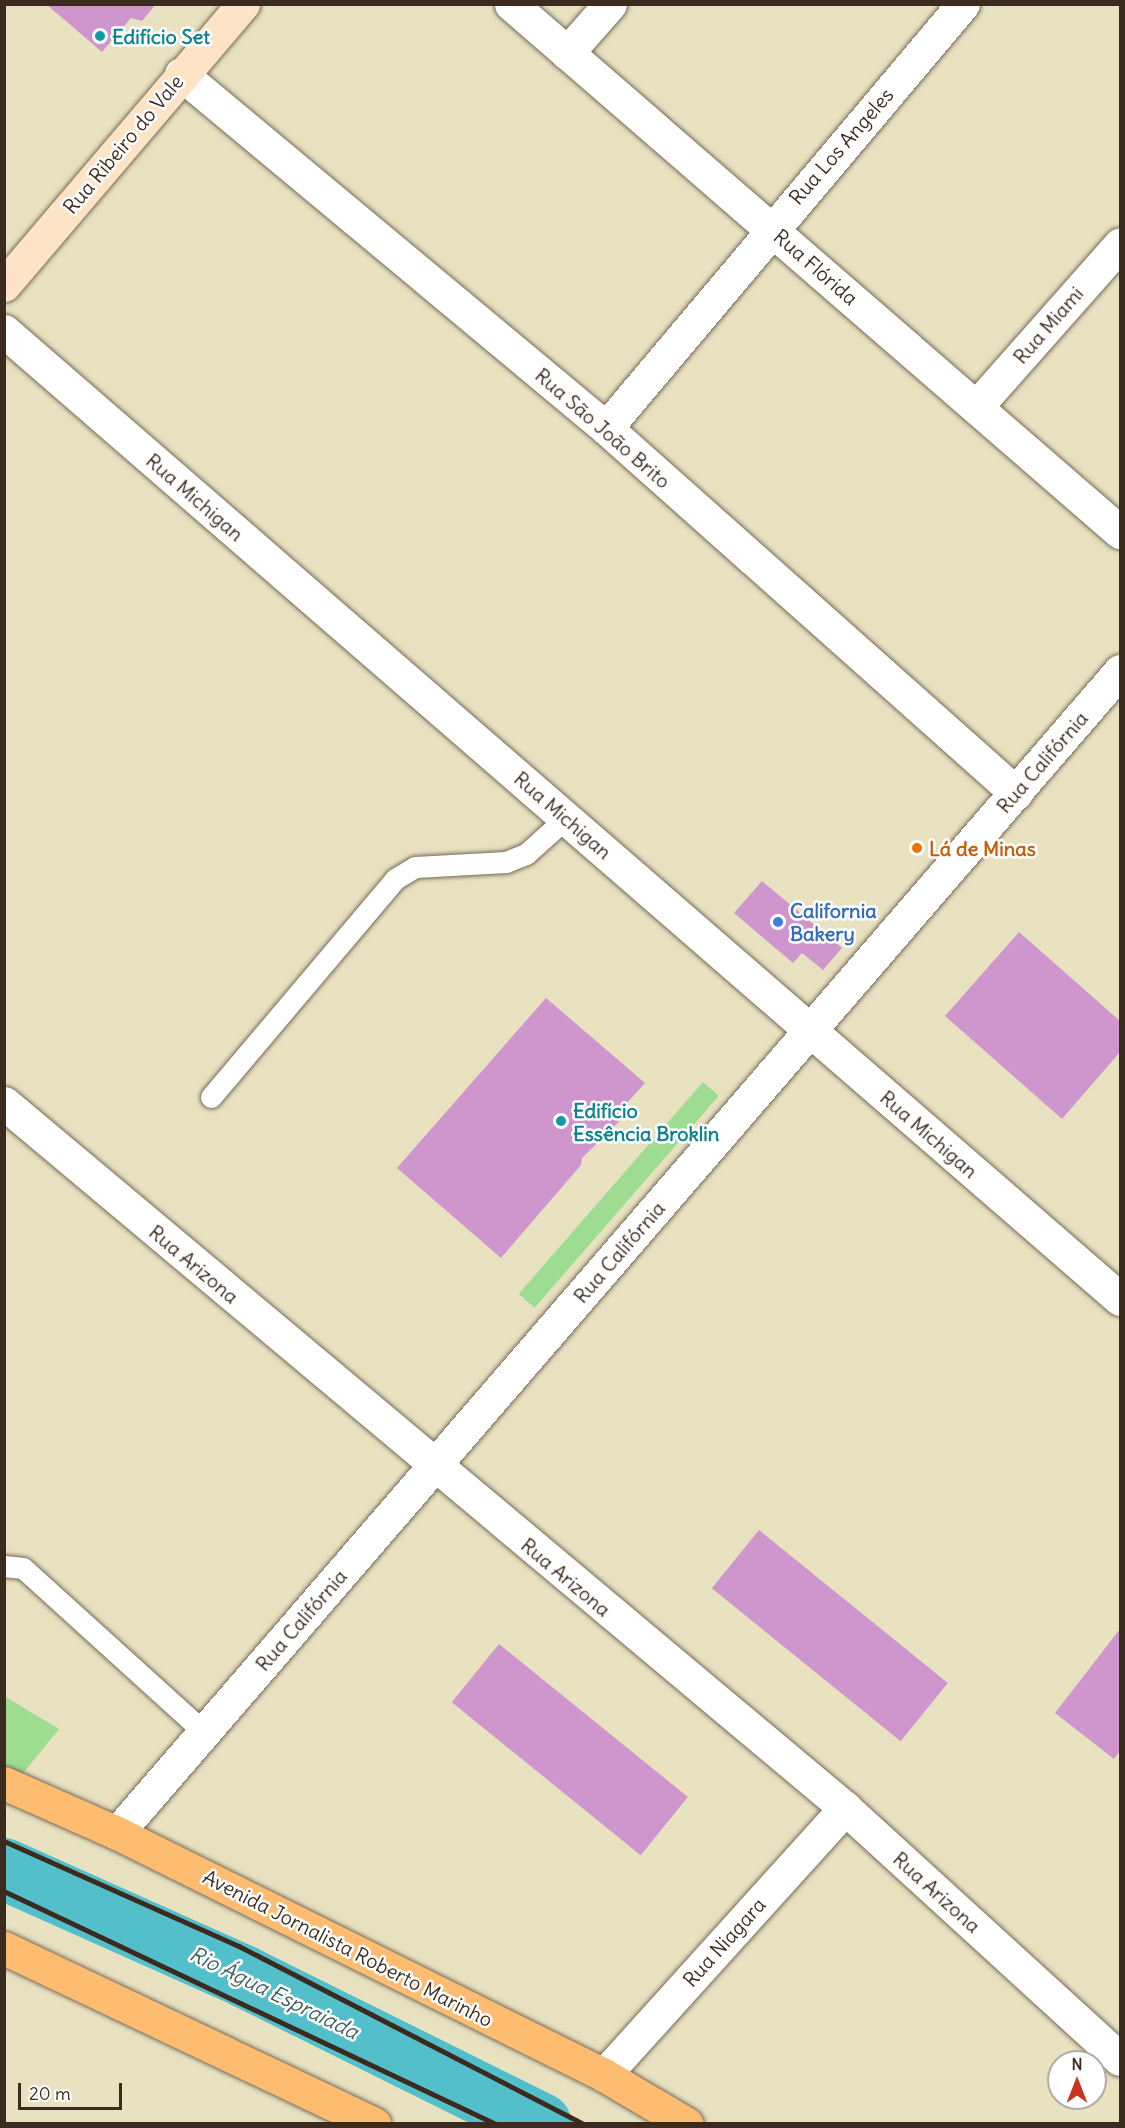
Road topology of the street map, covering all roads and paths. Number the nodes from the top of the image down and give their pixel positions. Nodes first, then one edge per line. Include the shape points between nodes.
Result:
1 (243, 4) edge
2 (511, 4) edge
3 (610, 4) edge
4 (963, 4) edge
5 (567, 53) junction
6 (181, 74) junction
7 (771, 228) junction
8 (1120, 244) edge
9 (4, 285) edge
10 (4, 331) edge
11 (976, 407) junction
12 (606, 428) junction
13 (1120, 531) edge
14 (1120, 671) edge
15 (1016, 793) junction
16 (566, 818) junction
17 (810, 1031) junction
18 (211, 1098) dead end
19 (8, 1114) edge
20 (1120, 1299) edge
21 (433, 1466) junction
22 (4, 1566) edge
23 (204, 1732) junction
24 (4, 1783) edge
25 (845, 1808) junction
26 (117, 1833) junction
27 (4, 1948) edge
28 (1120, 2059) edge
29 (604, 2075) junction
30 (374, 2124) edge
31 (687, 2124) edge

1 - 6 street, Rua Ribeiro do Vale
2 - 5 street, Rua Flórida
3 - 5 street
4 - 7 street, Rua Los Angeles
5 - 7 street, Rua Flórida
6 - 9 street, Rua Ribeiro do Vale
6 - 12 street, Rua São João Brito
7 - 11 street, Rua Flórida
7 - 12 street, Rua Los Angeles
8 - 11 street, Rua Miami
10 - 16 street, Rua Michigan
11 - 13 street, Rua Flórida
12 - 15 street, Rua São João Brito
14 - 15 street, Rua Califórnia
15 - 17 street, Rua Califórnia
16 - 17 street, Rua Michigan
16 - 18 lane via 526,854 506,862 415,867 395,879
17 - 20 street, Rua Michigan
17 - 21 street, Rua Califórnia
19 - 21 street, Rua Arizona
21 - 23 street, Rua Califórnia
21 - 25 street, Rua Arizona
22 - 23 lane via 22,1568
23 - 26 street, Rua Califórnia
24 - 26 main road, Avenida Jornalista Roberto Marinho
25 - 28 street, Rua Arizona
25 - 29 street, Rua Niagara
26 - 29 main road, Avenida Jornalista Roberto Marinho
27 - 30 main road
29 - 31 main road, Avenida Jornalista Roberto Marinho

